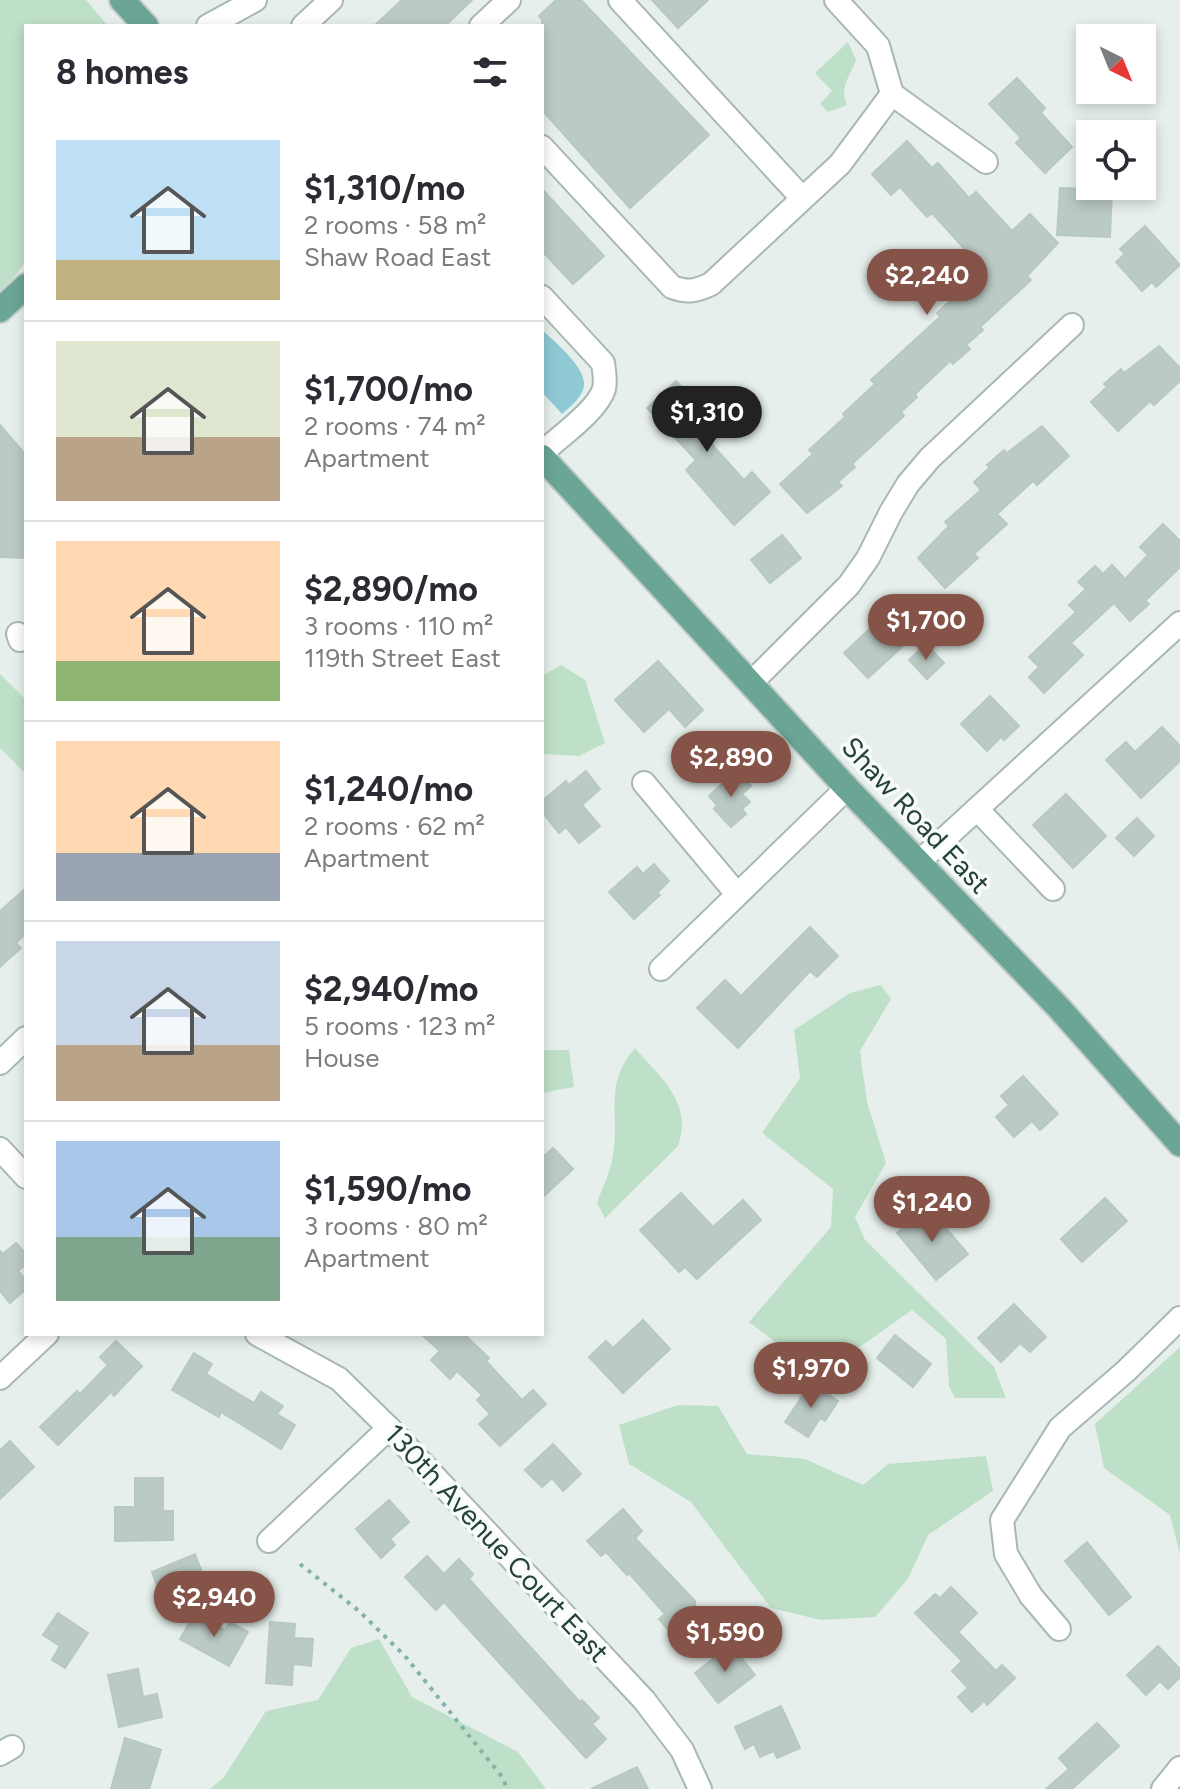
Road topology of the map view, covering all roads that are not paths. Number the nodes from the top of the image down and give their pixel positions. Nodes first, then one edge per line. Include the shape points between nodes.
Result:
1 (122, 0) edge
2 (255, 0) edge
3 (331, 0) edge
4 (509, 0) edge
5 (620, 0) edge
6 (836, 0) edge
7 (144, 24) edge
8 (212, 24) edge
9 (305, 24) edge
10 (483, 24) edge
11 (892, 94) junction
12 (544, 149) edge
13 (986, 162) dead end
14 (802, 198) junction
15 (24, 288) edge
16 (544, 299) edge
17 (0, 310) edge
18 (1072, 325) dead end
19 (544, 453) edge
20 (544, 457) edge
21 (1180, 623) edge
22 (752, 682) junction
23 (644, 783) dead end
24 (847, 788) junction
25 (977, 809) junction
26 (919, 862) junction
27 (1053, 889) dead end
28 (736, 893) junction
29 (661, 969) dead end
30 (24, 1040) edge
31 (0, 1063) edge
32 (1180, 1144) edge
33 (0, 1149) edge
34 (24, 1175) edge
35 (1180, 1318) edge
36 (45, 1336) edge
37 (261, 1336) edge
38 (0, 1378) edge
39 (389, 1428) junction
40 (269, 1541) dead end
41 (1059, 1629) dead end
42 (1180, 1768) edge
43 (700, 1789) edge
44 (1163, 1789) edge

1 - 7 main road
2 - 8 street
3 - 9 street
4 - 10 street
5 - 14 street
6 - 11 street via 878,46
11 - 13 street
11 - 14 street via 840,164
12 - 14 street via 672,287 684,291 711,284
15 - 17 main road
16 - 19 street via 603,363 605,374 598,399
18 - 22 street via 930,458 908,484 849,585
20 - 22 main road, Shaw Road East
21 - 25 street
22 - 24 main road, Shaw Road East
23 - 28 street
24 - 26 main road, Shaw Road East
24 - 28 street
25 - 26 street
25 - 27 street
26 - 32 main road, Shaw Road East
28 - 29 street
30 - 31 street
33 - 34 street
35 - 41 street via 1060,1428 1002,1520 1006,1554
36 - 38 street
37 - 39 street, 130th Avenue Court East via 339,1379
39 - 40 street
39 - 43 street, 130th Avenue Court East via 644,1700 682,1750
42 - 44 street

